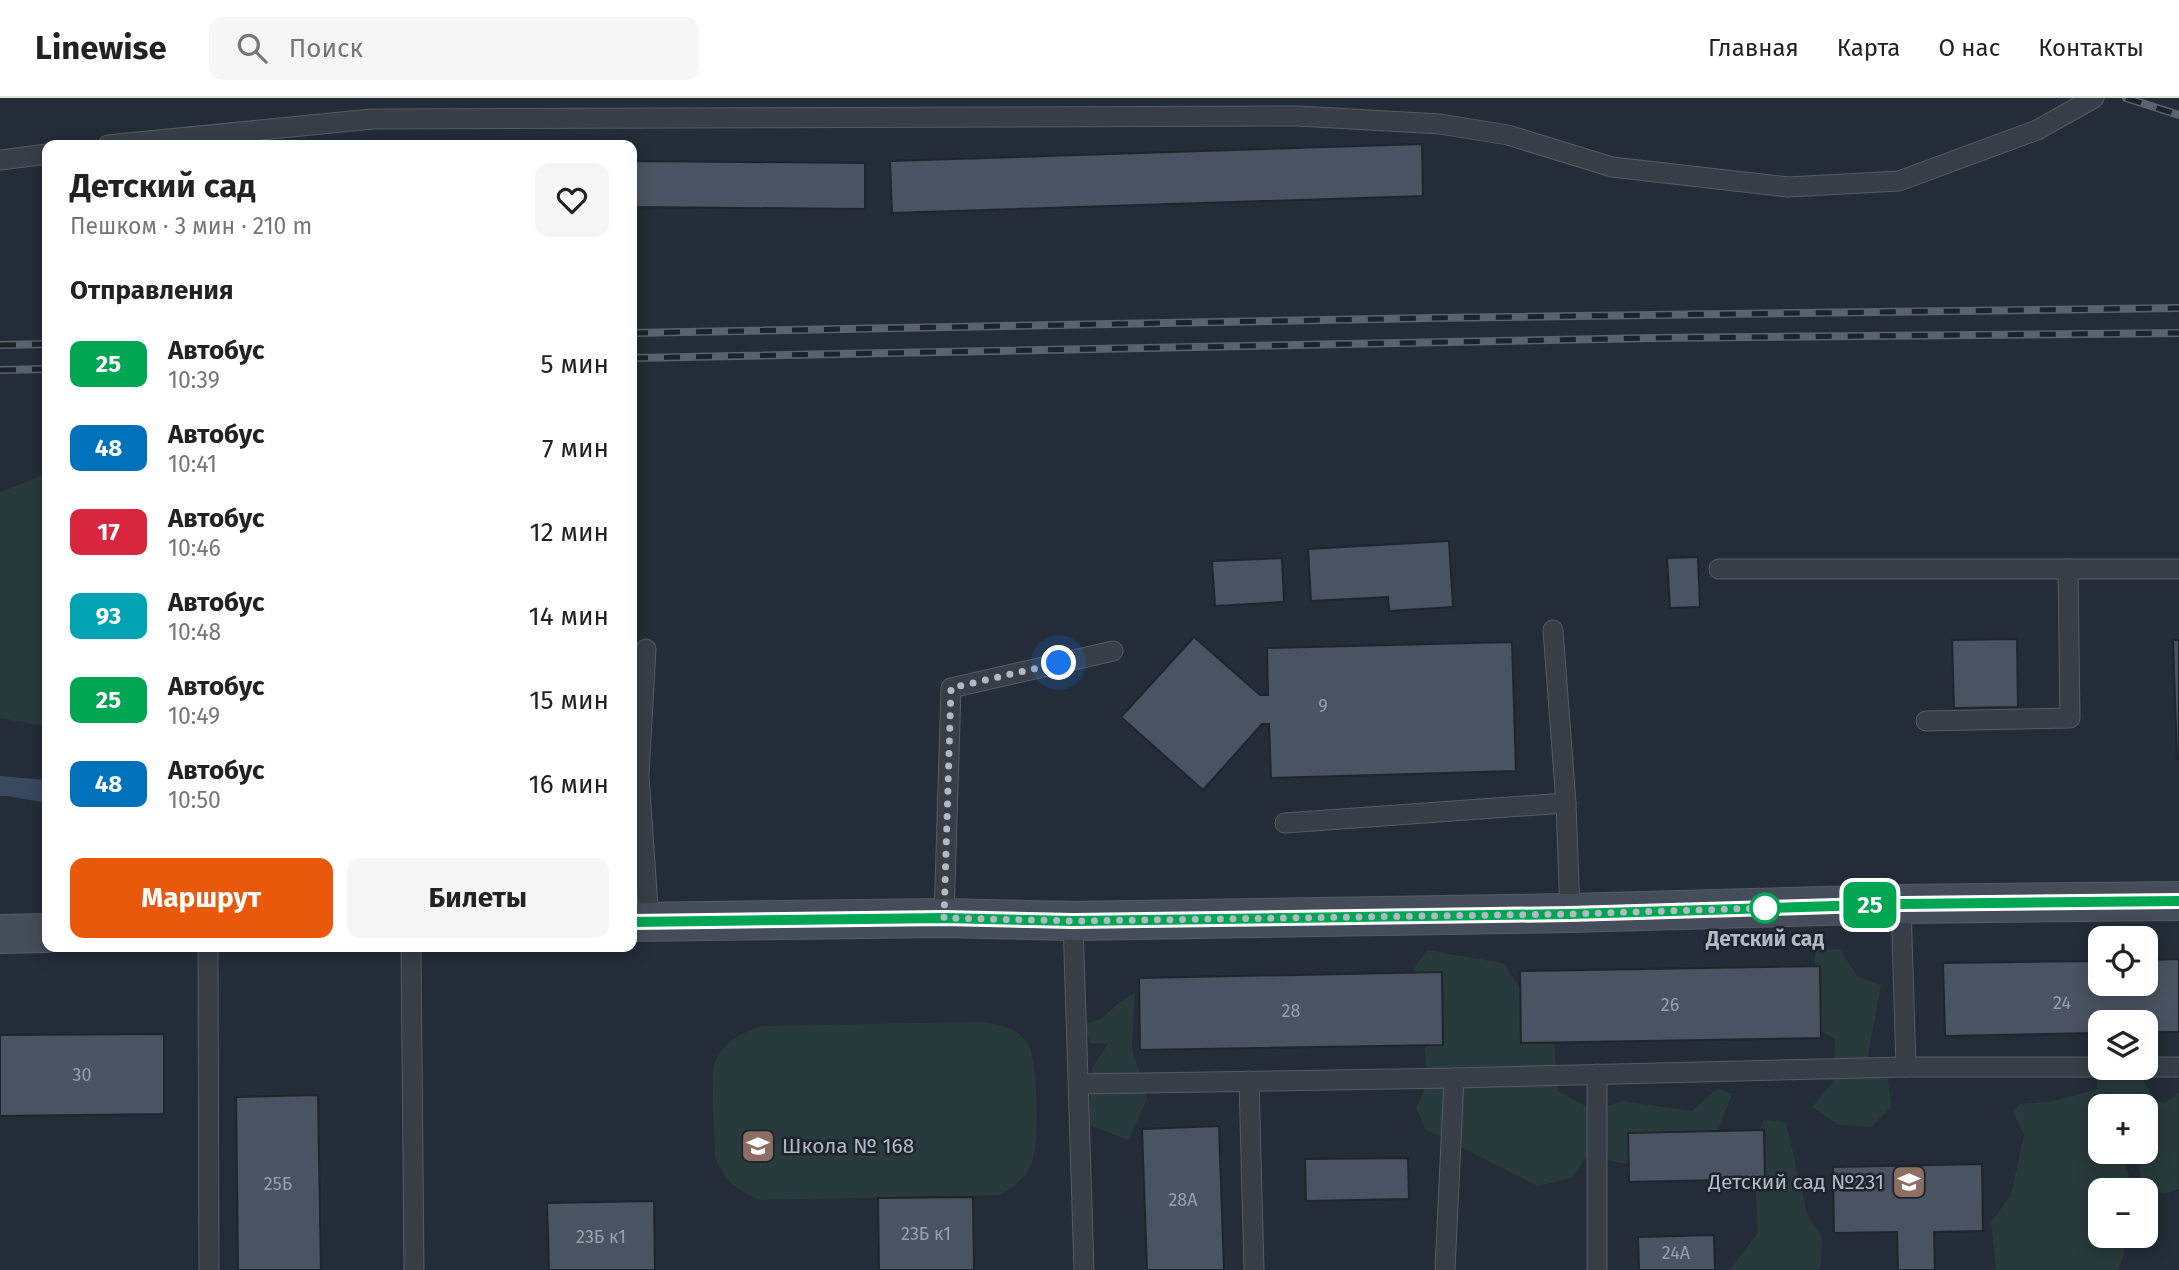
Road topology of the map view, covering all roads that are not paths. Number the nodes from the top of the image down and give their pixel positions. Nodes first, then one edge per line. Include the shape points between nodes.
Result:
1 (2094, 98) edge
2 (159, 140) edge
3 (42, 154) edge
4 (0, 160) edge
5 (1719, 569) dead end
6 (2068, 569) junction
7 (2179, 569) edge
8 (1553, 630) dead end
9 (646, 649) dead end
10 (1112, 651) dead end
11 (1926, 721) dead end
12 (1566, 803) junction
13 (1285, 823) dead end
14 (2179, 901) edge
15 (1901, 904) junction
16 (1570, 914) junction
17 (944, 918) junction
18 (1073, 921) junction
19 (640, 922) edge
20 (42, 933) edge
21 (0, 934) edge
22 (208, 952) edge
23 (411, 952) edge
24 (2088, 1067) edge
25 (2158, 1067) edge
26 (2179, 1067) edge
27 (1906, 1068) junction
28 (1597, 1074) junction
29 (1454, 1079) junction
30 (1249, 1081) junction
31 (1079, 1084) junction
32 (209, 1270) edge
33 (414, 1270) edge
34 (1084, 1270) edge
35 (1254, 1270) edge
36 (1445, 1270) edge
37 (1597, 1270) edge

1 - 2 lane via 2036,130 1899,181 1788,187 1612,167 1507,135 1440,124 1298,116 372,119
3 - 4 lane
5 - 6 lane
6 - 7 lane
6 - 11 lane via 2070,718
8 - 12 lane
9 - 19 lane via 639,776
10 - 17 lane via 951,688
12 - 13 lane
12 - 16 lane
14 - 15 street
15 - 16 street
15 - 27 lane
16 - 18 street
17 - 18 street
17 - 19 street
18 - 31 lane
20 - 21 street
22 - 32 lane
23 - 33 lane
24 - 27 lane
25 - 26 lane
27 - 28 lane
28 - 29 lane
28 - 37 lane
29 - 30 lane
29 - 36 lane
30 - 31 lane
30 - 35 lane
31 - 34 lane

